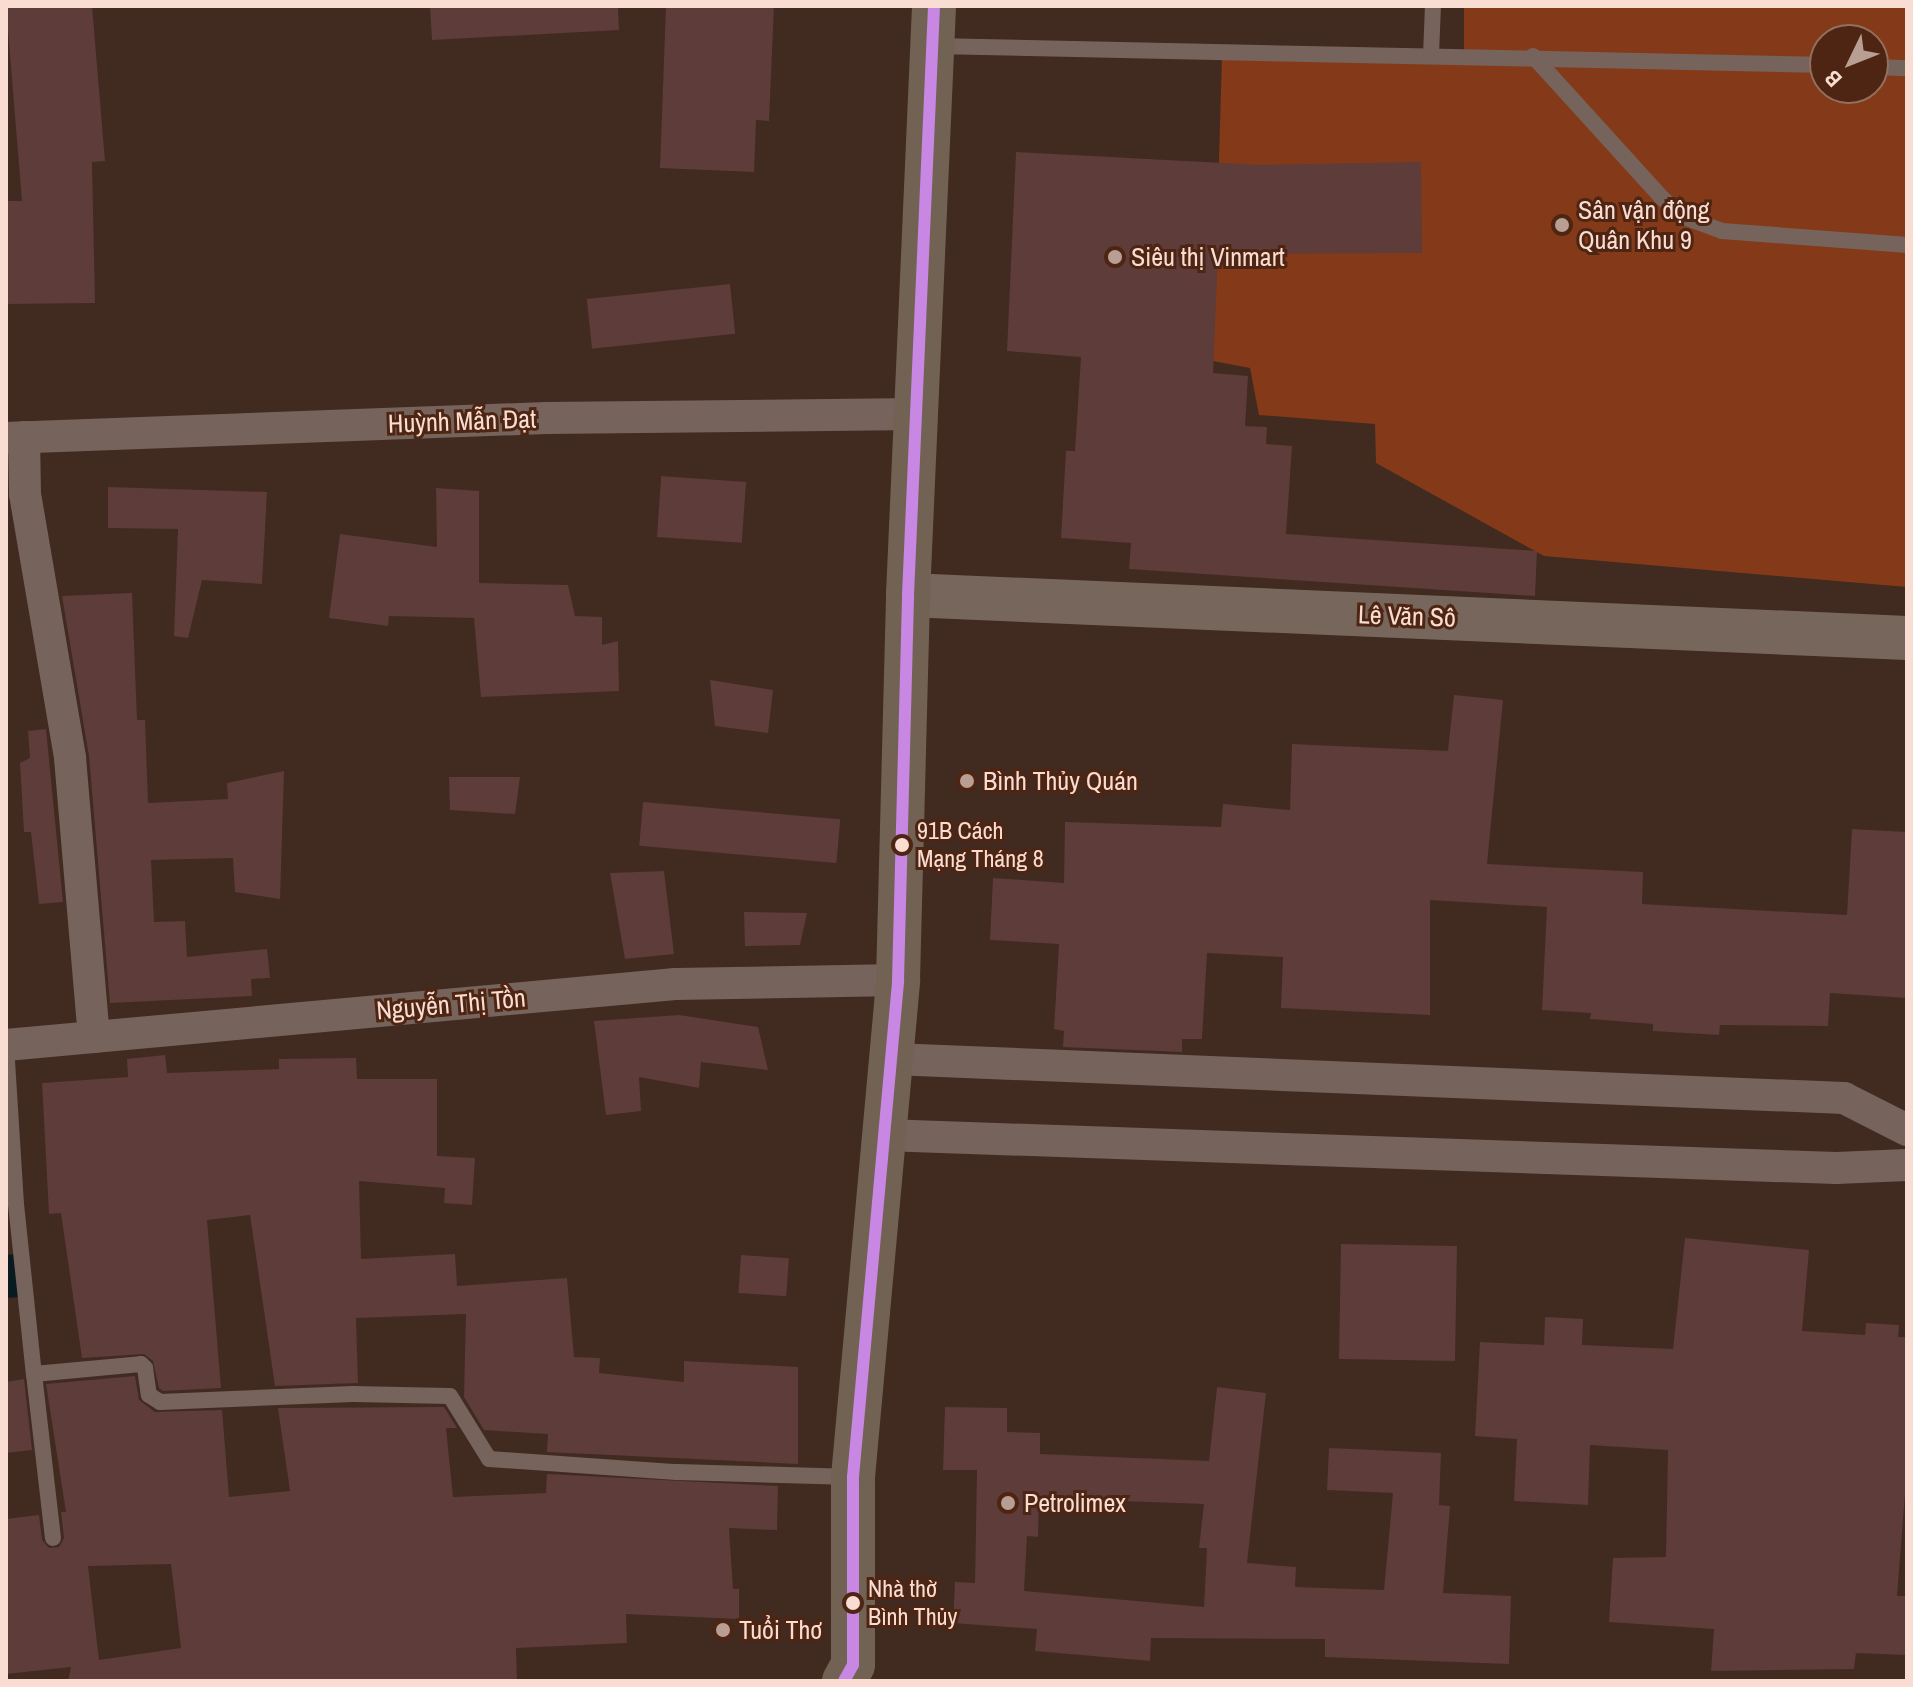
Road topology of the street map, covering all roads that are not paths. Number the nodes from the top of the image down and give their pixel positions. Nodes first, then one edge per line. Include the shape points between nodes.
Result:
1 (1433, 6) edge
2 (933, 26) edge
3 (1431, 55) junction
4 (1533, 56) junction
5 (1809, 65) edge
6 (1907, 245) edge
7 (918, 414) junction
8 (15, 438) edge
9 (908, 595) junction
10 (1907, 638) edge
11 (898, 980) junction
12 (94, 1037) junction
13 (6, 1045) edge
14 (893, 1059) junction
15 (1907, 1130) edge
16 (884, 1135) junction
17 (1907, 1165) edge
18 (34, 1374) junction
19 (853, 1477) junction
20 (53, 1538) dead end
21 (853, 1676) edge

1 - 3 lane
2 - 3 lane
2 - 7 highway
3 - 4 lane
4 - 5 lane
4 - 6 lane via 1684,217 1722,231
7 - 8 street, Huỳnh Mẫn Đạt via 485,420
7 - 9 highway
8 - 12 street via 70,758
9 - 10 street, Lê Văn Sô
9 - 11 highway
11 - 12 street, Nguyễn Thị Tồn via 675,984
11 - 14 highway
12 - 13 street, Nguyễn Thị Tồn
13 - 18 lane
14 - 15 street via 1844,1098
14 - 16 highway
16 - 17 street via 1836,1168
16 - 19 highway
18 - 19 lane via 141,1364 149,1395 160,1402 353,1394 450,1396 489,1459
18 - 20 lane
19 - 21 highway

